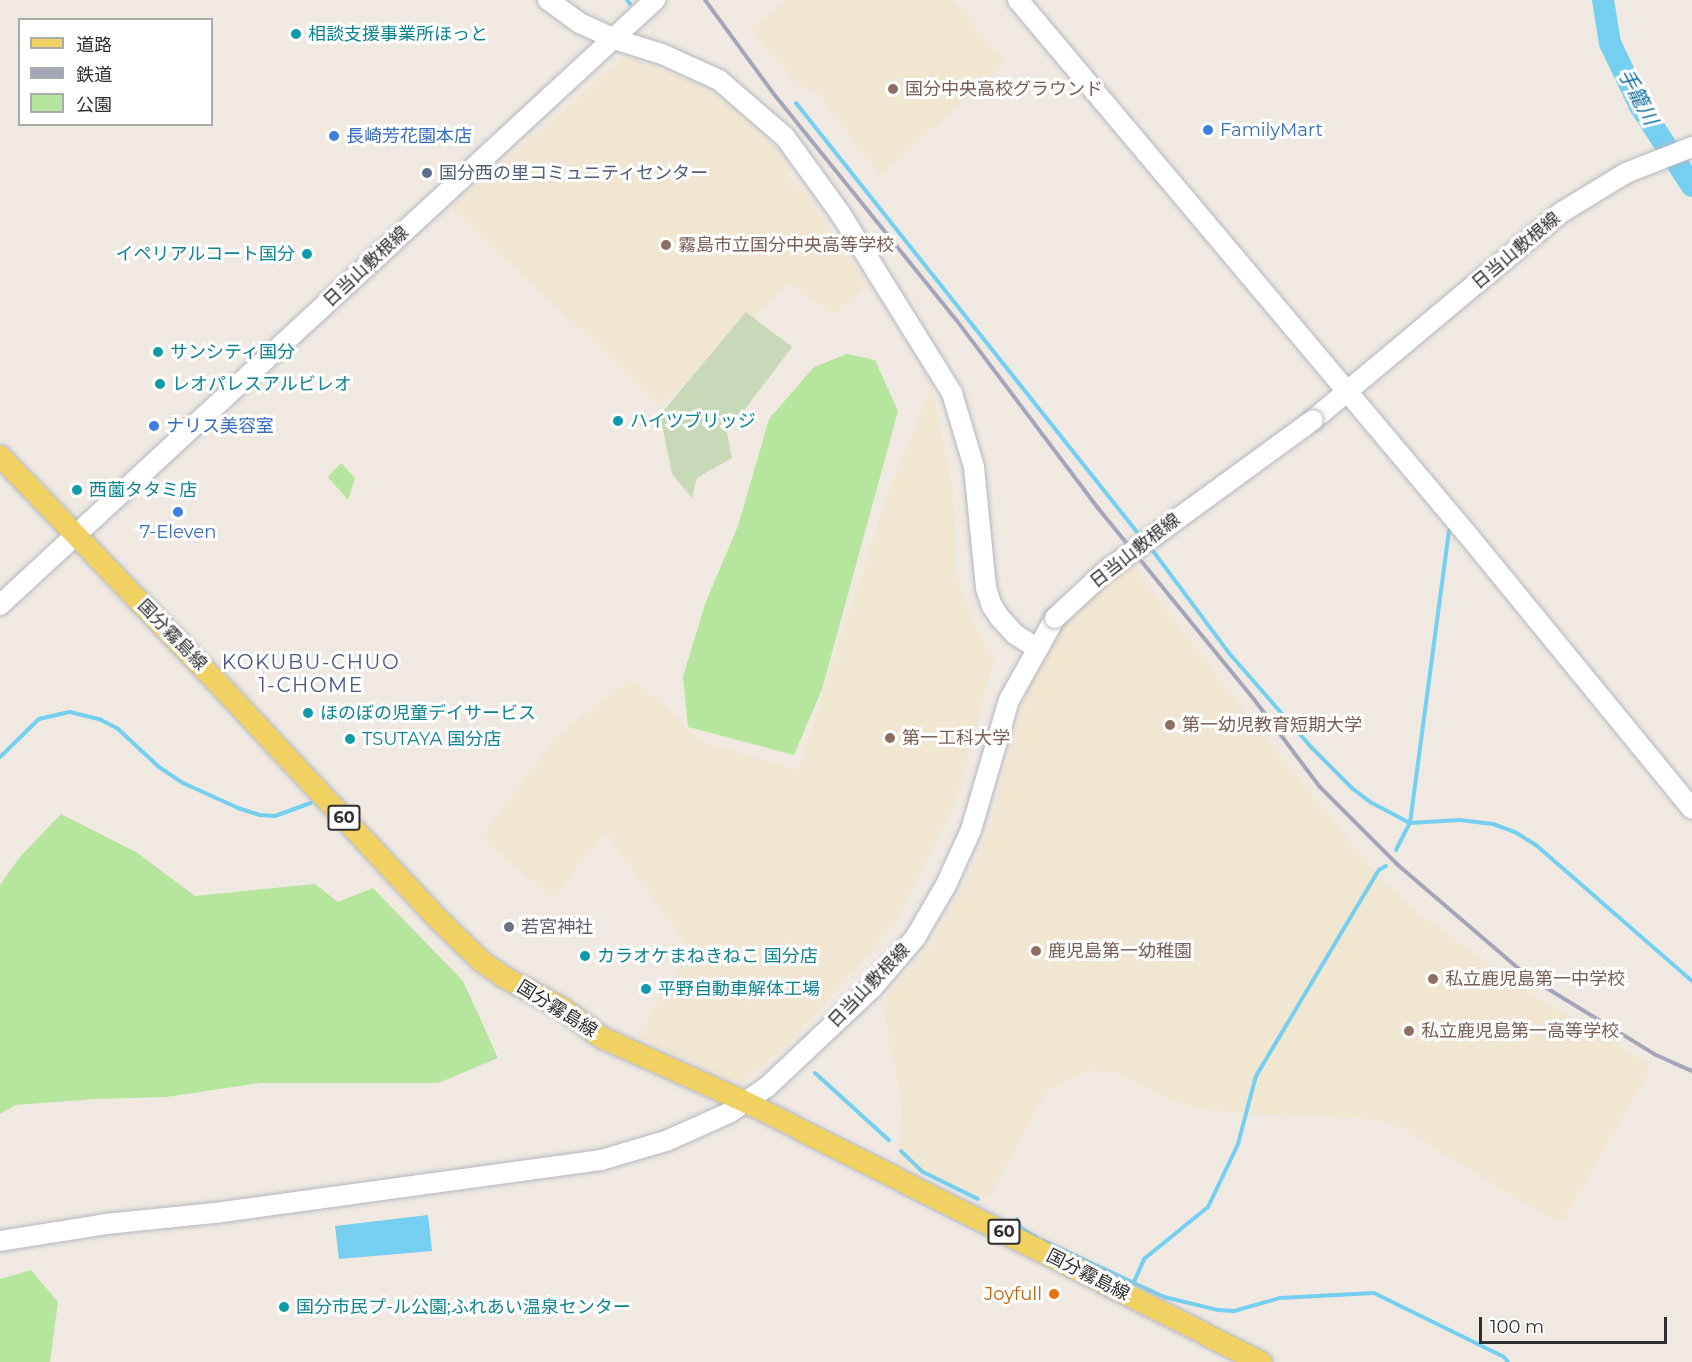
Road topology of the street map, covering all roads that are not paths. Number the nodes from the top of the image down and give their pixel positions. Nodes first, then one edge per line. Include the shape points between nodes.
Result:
1 (548, 0) edge
2 (655, 0) edge
3 (1018, 0) edge
4 (614, 39) junction
5 (1692, 147) edge
6 (1346, 390) junction
7 (0, 456) edge
8 (77, 535) junction
9 (0, 604) edge
10 (1036, 648) junction
11 (1692, 809) edge
12 (746, 1102) junction
13 (0, 1241) edge
14 (1262, 1362) edge

1 - 4 street via 580,23
2 - 4 street, 日当山敷根線
3 - 6 street
4 - 8 street, 日当山敷根線
4 - 10 street via 662,54 719,80 785,137 840,213 952,393 974,467 986,588 1000,618
5 - 6 street, 日当山敷根線 via 1626,173 1562,212
6 - 10 street, 日当山敷根線, bridge via 1313,420 1106,571 1055,618
6 - 11 street
7 - 8 main road, 国分霧島線 / 60
8 - 9 street, 日当山敷根線
8 - 12 main road, 国分霧島線 / 60 via 480,960 601,1036
10 - 12 street, 日当山敷根線 via 1009,700 971,830 946,885 915,938 873,987
12 - 13 street, 日当山敷根線 via 666,1141 601,1160
12 - 14 main road, 国分霧島線 / 60

